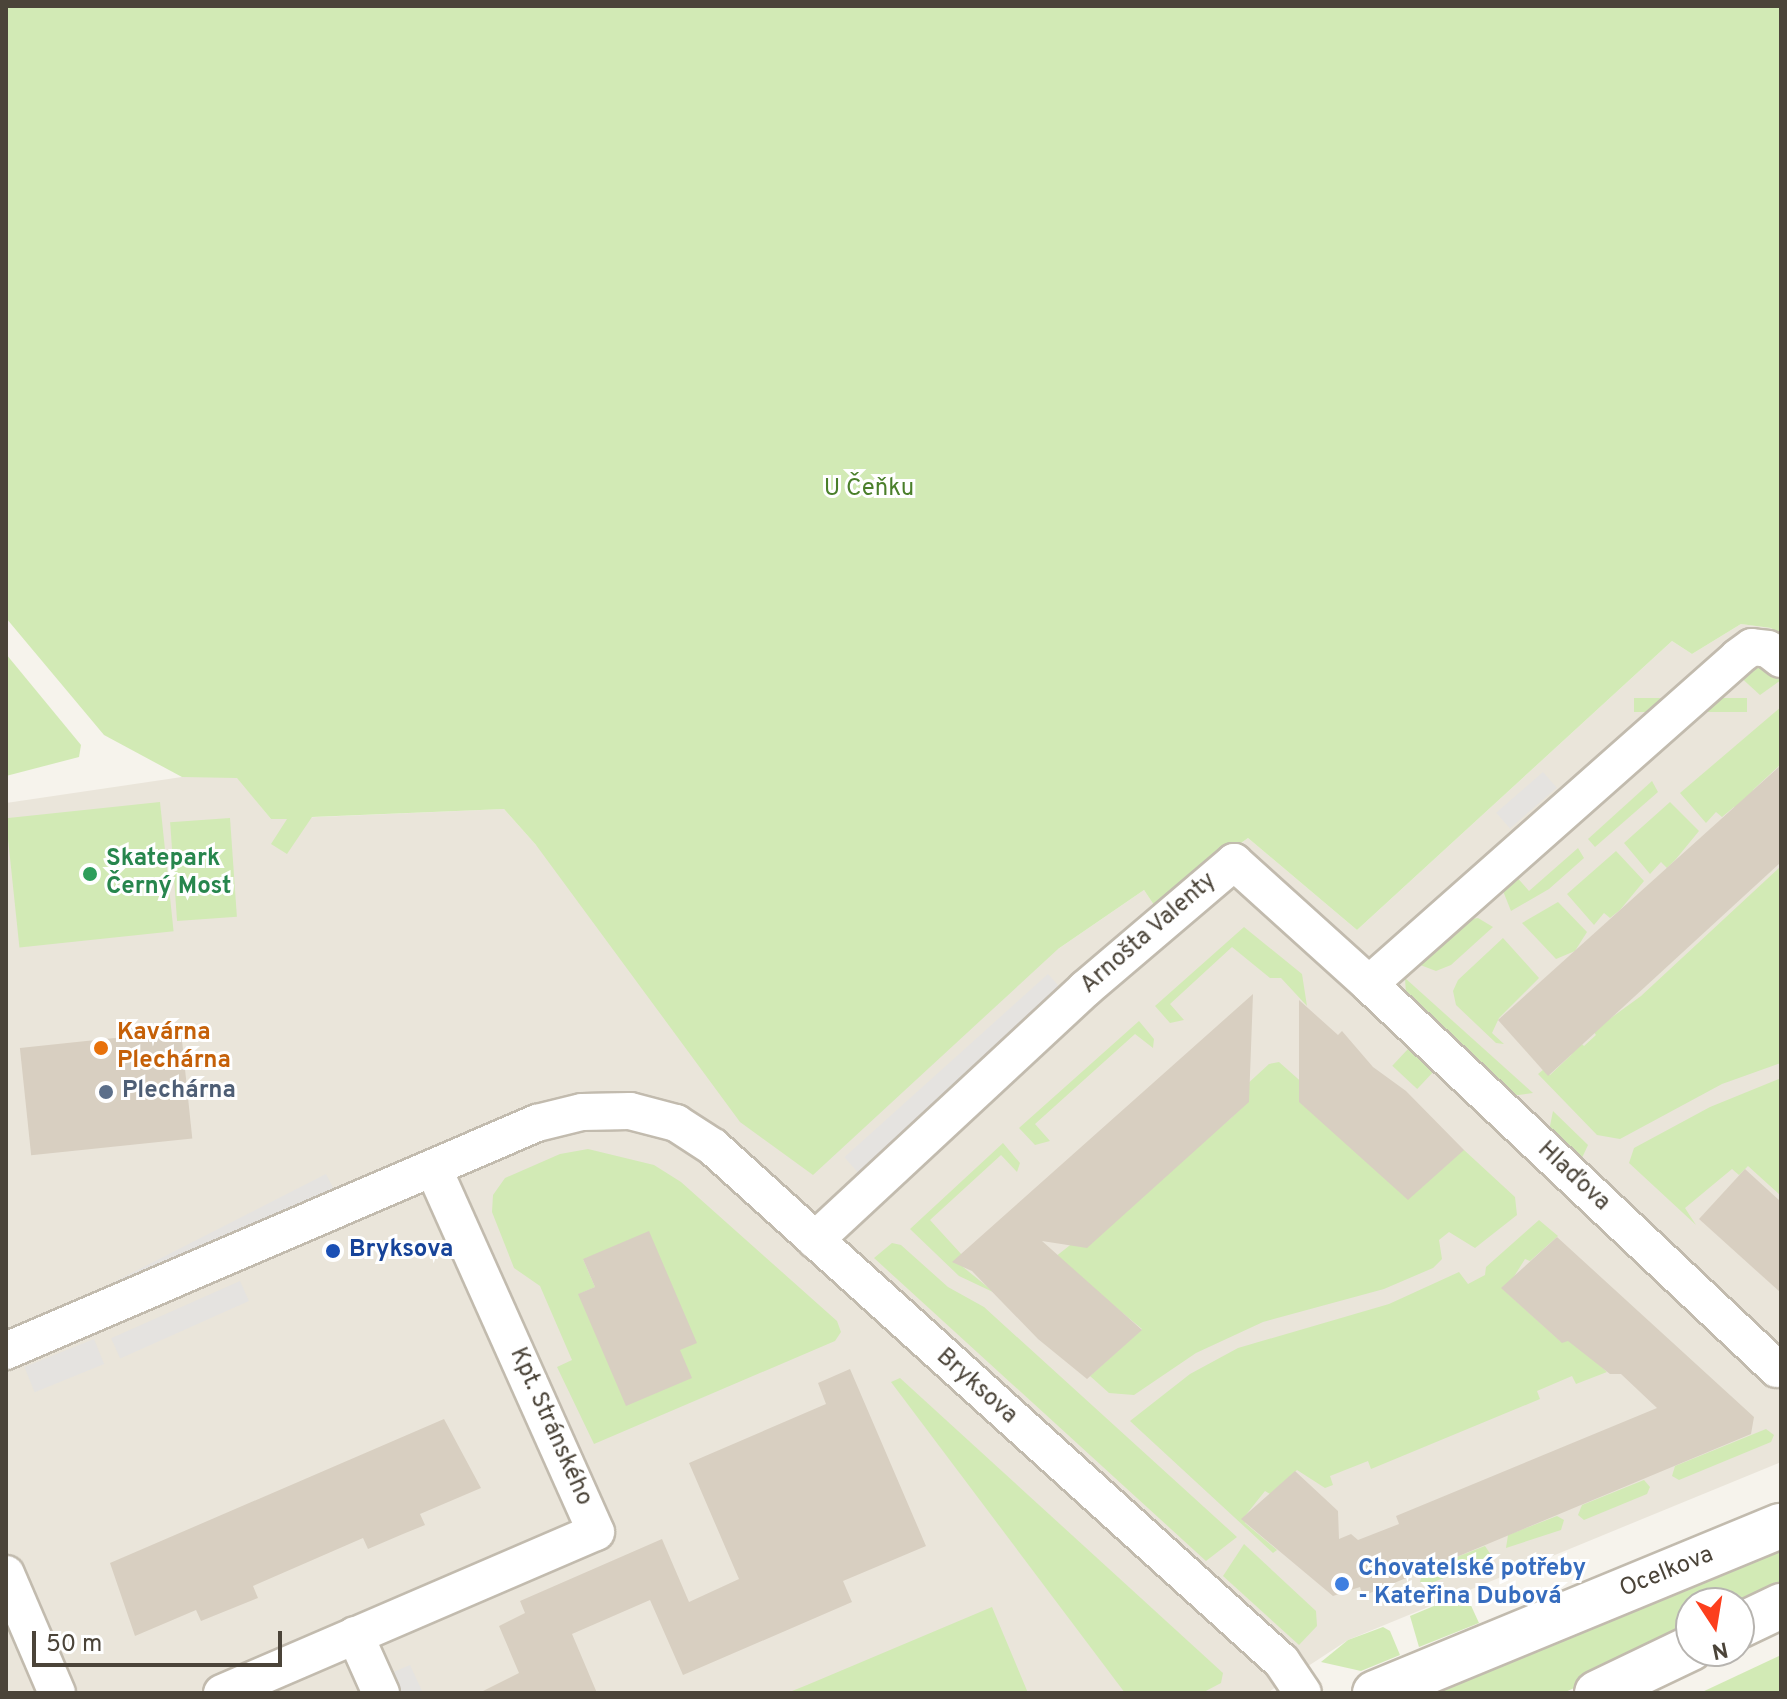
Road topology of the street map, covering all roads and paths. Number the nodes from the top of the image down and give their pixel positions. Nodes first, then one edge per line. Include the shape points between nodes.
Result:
1 (1781, 659) edge
2 (1369, 984) junction
3 (434, 1169) junction
4 (815, 1240) junction
5 (6, 1351) edge
6 (1777, 1369) dead end
7 (1781, 1526) edge
8 (6, 1574) edge
9 (1781, 1606) edge
10 (1755, 1618) edge
11 (355, 1635) junction
12 (1675, 1656) edge
13 (57, 1693) edge
14 (222, 1693) edge
15 (381, 1693) edge
16 (1303, 1693) edge
17 (1375, 1693) edge
18 (1597, 1693) edge

1 - 2 street via 1768,649 1752,647 1738,657
2 - 4 street, Arnošta Valenty via 1234,862 1085,989
2 - 6 street, Hlaďova
3 - 4 street, Bryksova via 537,1123 582,1112 630,1111 676,1123 713,1147
3 - 5 street, Bryksova
3 - 11 street, Kpt. Stránského via 596,1532
4 - 16 street, Bryksova via 1282,1662
7 - 17 street, Ocelkova
8 - 13 street
9 - 10 street
11 - 14 street, Kpt. Stránského
11 - 15 street
12 - 18 street

